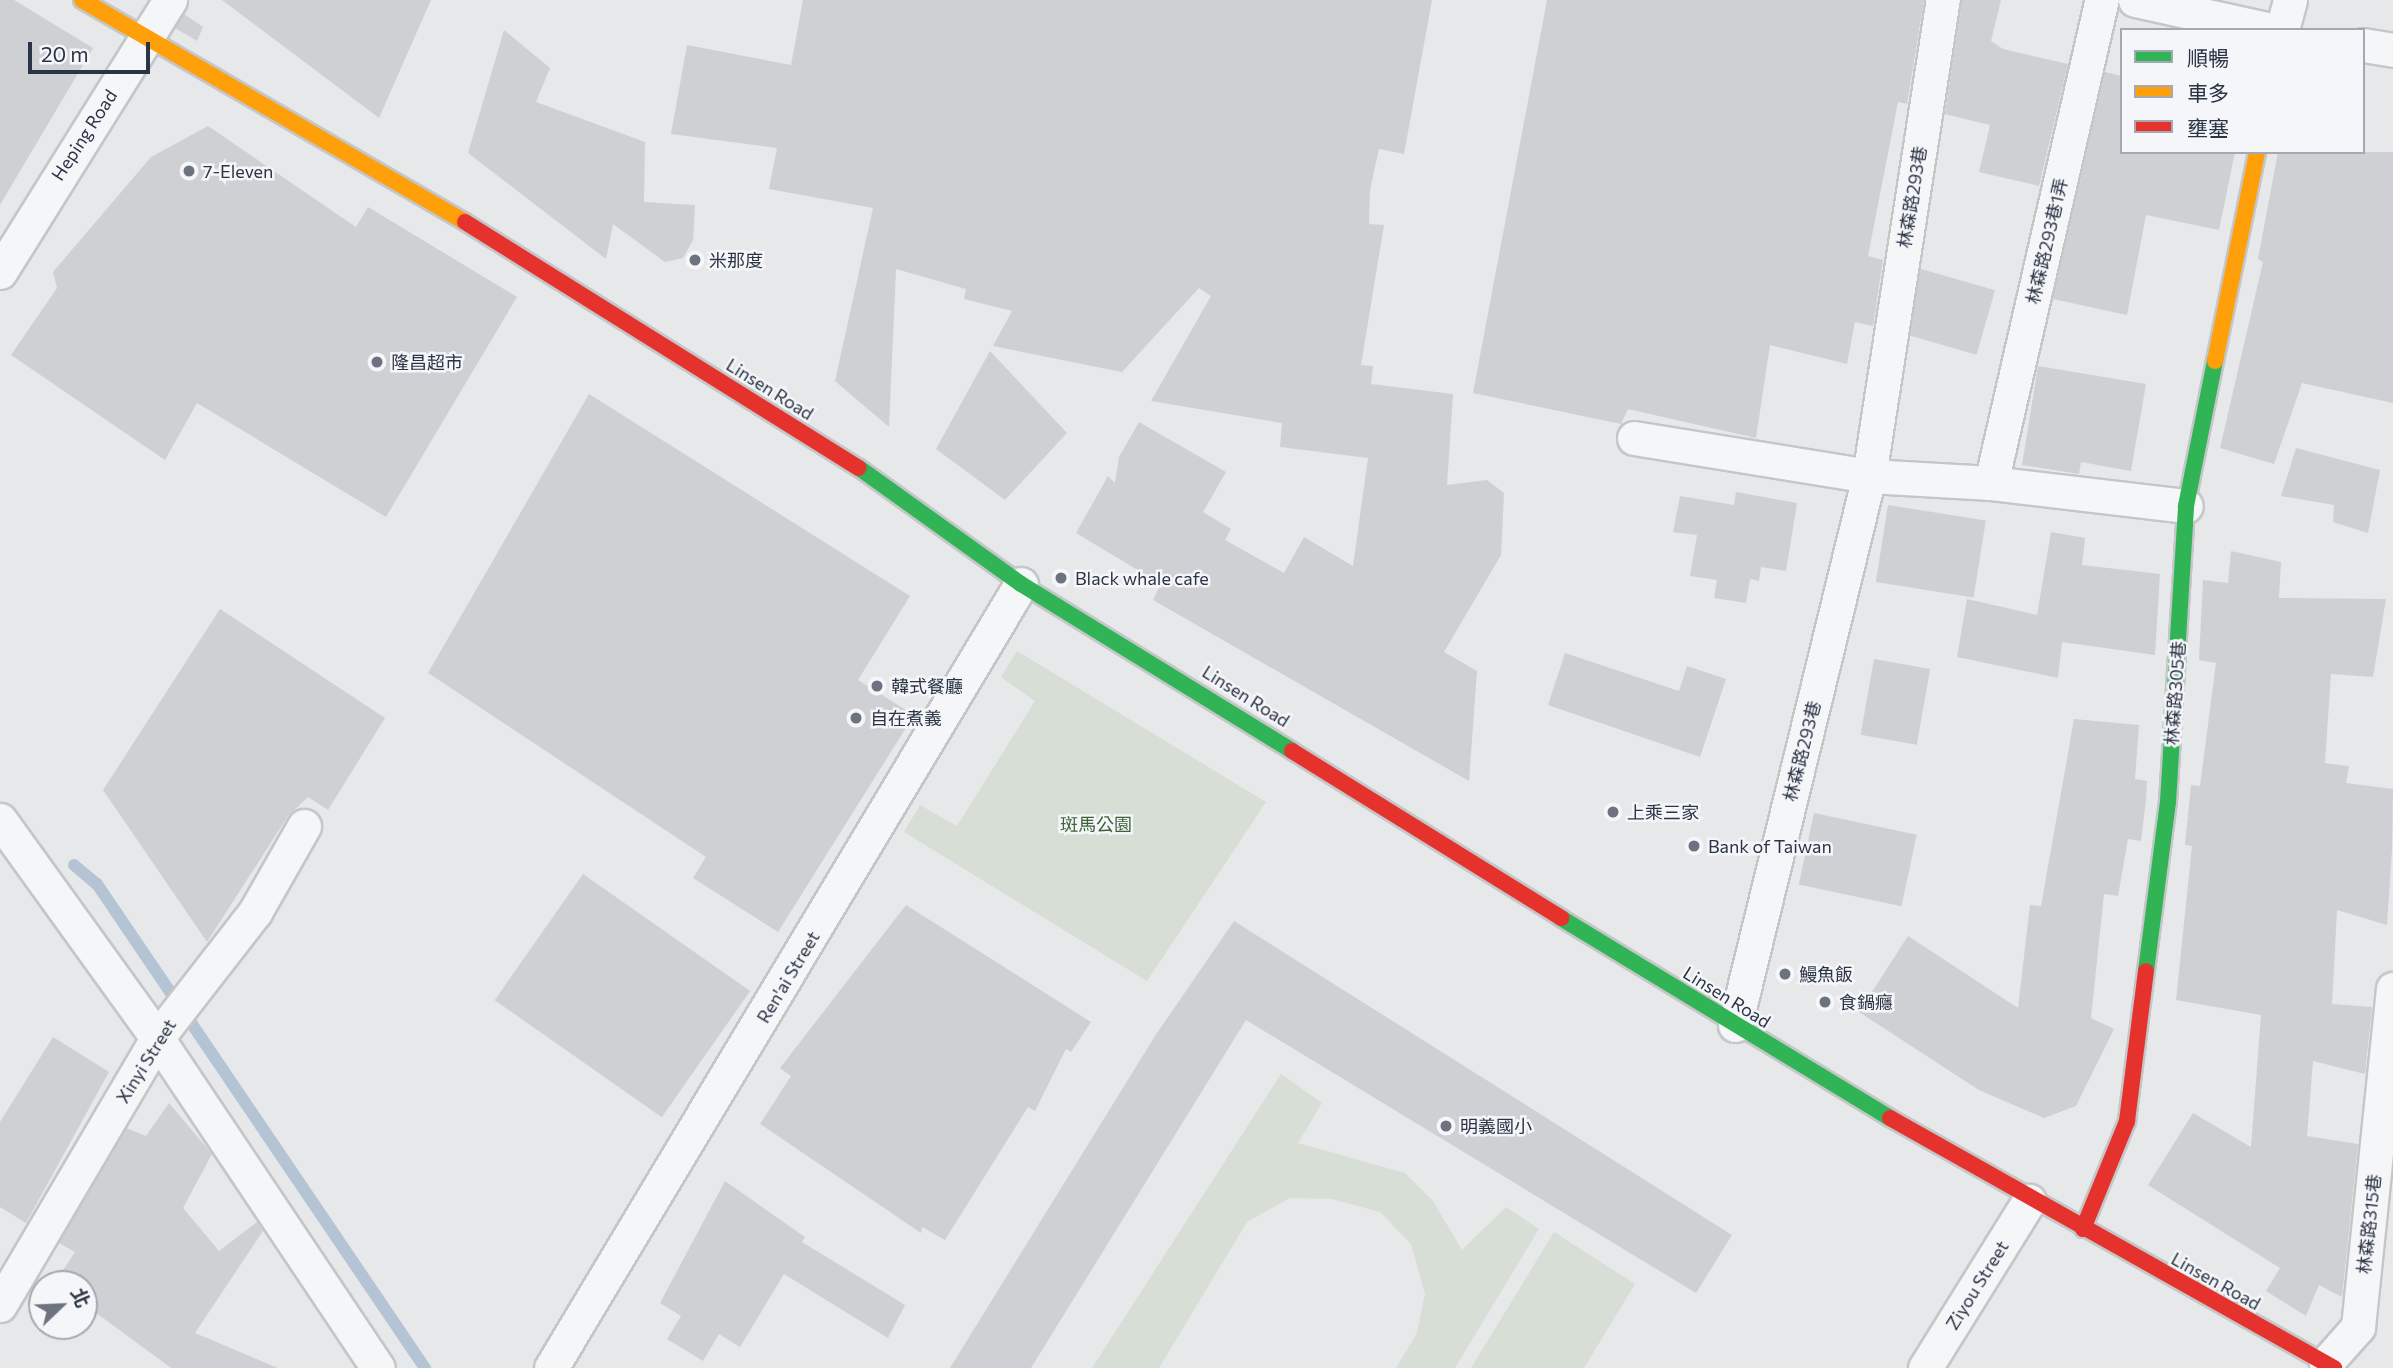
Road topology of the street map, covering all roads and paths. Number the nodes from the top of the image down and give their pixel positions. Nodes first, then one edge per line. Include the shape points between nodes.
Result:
1 (82, 0) edge
2 (170, 0) edge
3 (1943, 0) edge
4 (2102, 0) edge
5 (2135, 0) edge
6 (2290, 0) edge
7 (2263, 28) edge
8 (2283, 28) edge
9 (147, 41) junction
10 (2365, 45) edge
11 (2393, 50) edge
12 (2257, 154) edge
13 (0, 272) edge
14 (1634, 438) dead end
15 (1869, 477) junction
16 (1991, 483) junction
17 (2186, 506) junction
18 (1021, 584) junction
19 (0, 820) edge
20 (304, 826) dead end
21 (2393, 989) edge
22 (1735, 1025) junction
23 (164, 1029) junction
24 (2029, 1201) junction
25 (2083, 1229) junction
26 (0, 1305) edge
27 (2330, 1366) edge
28 (378, 1368) edge
29 (551, 1368) edge
30 (1925, 1368) edge

1 - 9 street, Linsen Road
2 - 9 street, Heping Road
3 - 15 street, 林森路293巷
4 - 16 street, 林森路293巷1弄
5 - 7 street
6 - 8 street
9 - 13 street, Heping Road via 68,155
9 - 18 street, Linsen Road via 438,205 713,375 900,494
10 - 11 street
12 - 17 street, 林森路305巷
14 - 15 street
15 - 16 street
15 - 22 street, 林森路293巷
16 - 17 street
17 - 25 street, 林森路305巷 via 2168,802 2127,1122
18 - 22 street, Linsen Road
18 - 29 street, Ren'ai Street
19 - 23 street
20 - 23 street, Xinyi Street via 255,912
21 - 27 street, 林森路315巷 via 2358,1327
22 - 24 street, Linsen Road
23 - 26 street, Xinyi Street
23 - 28 street
24 - 25 street, Linsen Road
24 - 30 street, Ziyou Street
25 - 27 street, Linsen Road

